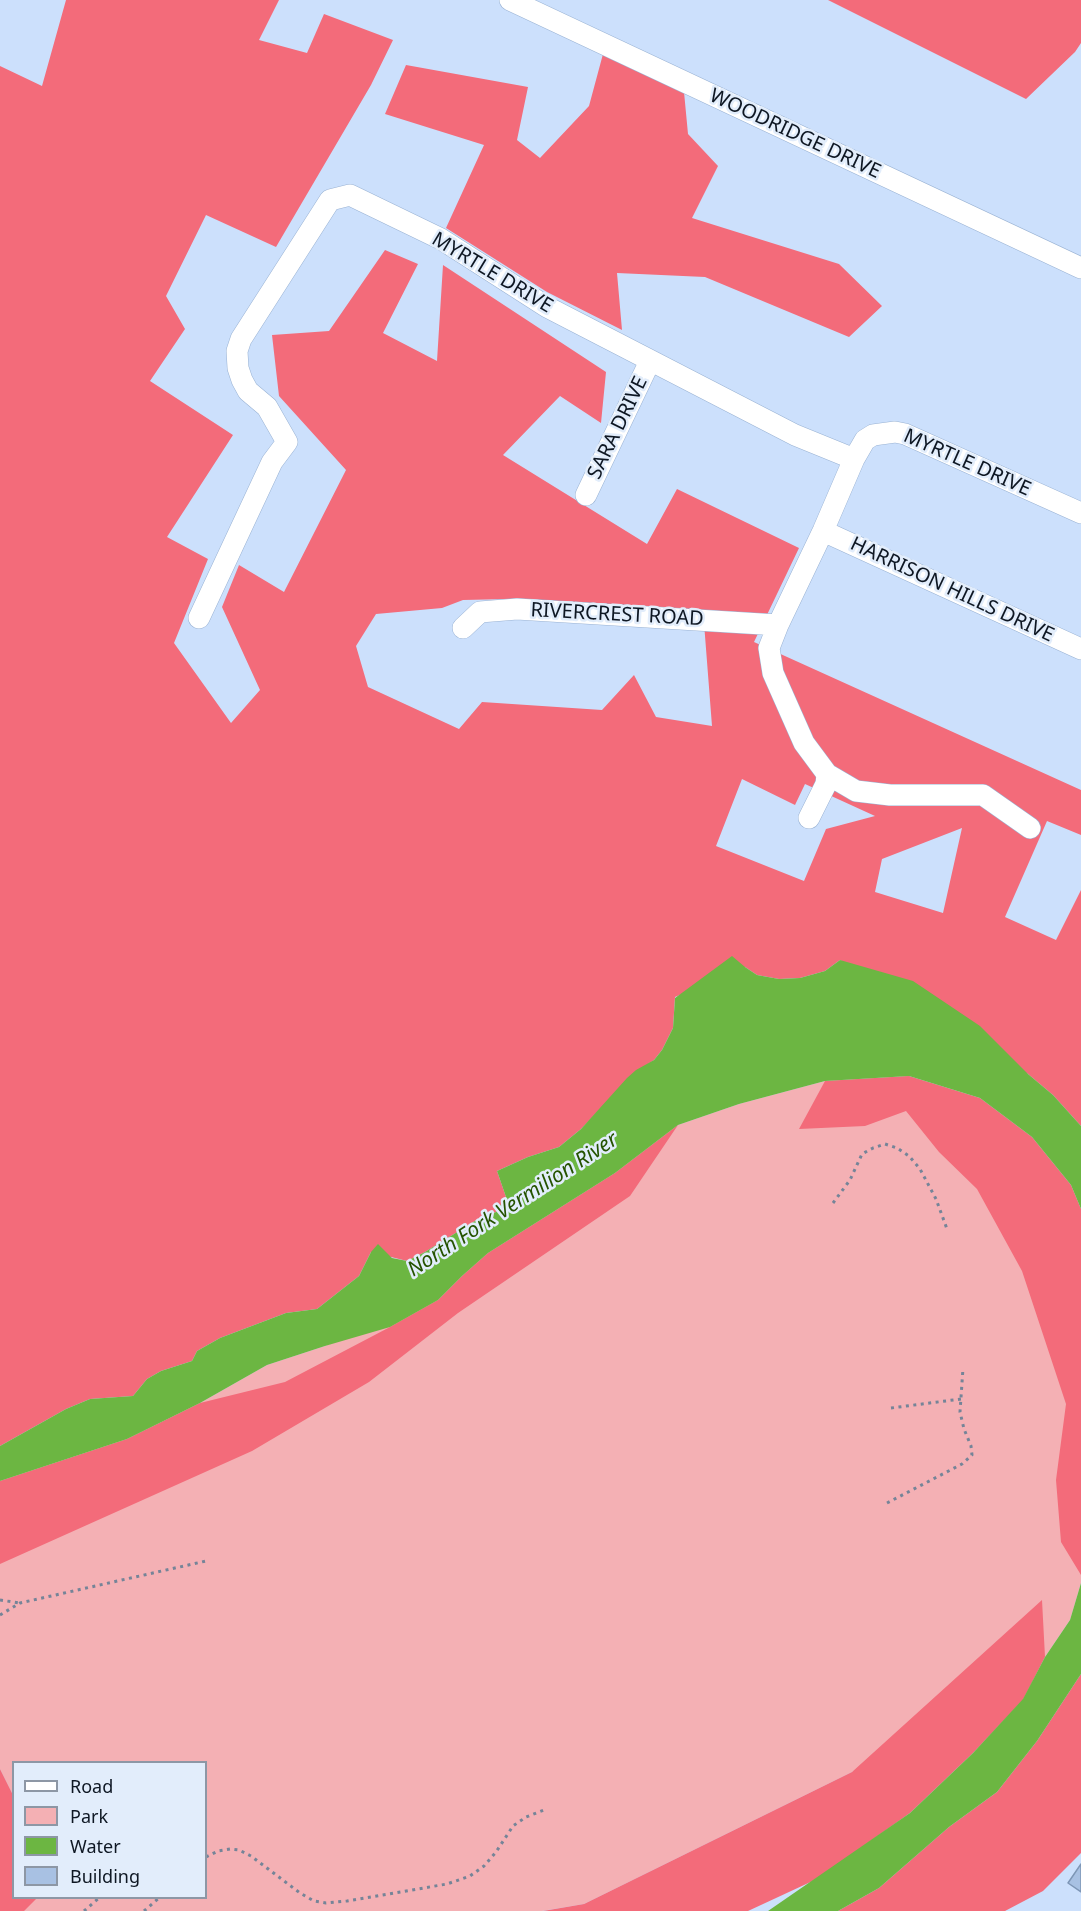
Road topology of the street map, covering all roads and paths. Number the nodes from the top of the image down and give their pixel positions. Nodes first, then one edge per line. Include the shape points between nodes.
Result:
1 (510, 0) edge
2 (1081, 268) edge
3 (650, 361) junction
4 (854, 459) junction
5 (586, 495) dead end
6 (1081, 513) edge
7 (823, 531) junction
8 (199, 618) dead end
9 (778, 625) junction
10 (463, 628) dead end
11 (1081, 649) edge
12 (827, 774) junction
13 (809, 818) dead end
14 (1030, 828) dead end
15 (833, 1203) dead end
16 (947, 1229) dead end
17 (963, 1368) dead end
18 (961, 1399) junction
19 (891, 1408) dead end
20 (887, 1503) dead end
21 (206, 1562) dead end
22 (0, 1600) edge
23 (20, 1603) junction
24 (0, 1615) edge
25 (544, 1810) dead end
26 (207, 1856) edge
27 (98, 1899) edge
28 (158, 1899) edge
29 (84, 1911) edge
30 (144, 1911) edge

1 - 2 street, WOODRIDGE DRIVE
3 - 4 street, MYRTLE DRIVE via 795,435
3 - 5 street, SARA DRIVE
3 - 8 street, MYRTLE DRIVE via 547,307 441,239 350,195 330,200 240,339 237,351 242,380 248,391 267,407 287,442 272,462
4 - 6 street, MYRTLE DRIVE via 865,440 873,435 905,434
4 - 7 street
7 - 9 street
7 - 11 street, HARRISON HILLS DRIVE
9 - 10 street, RIVERCREST ROAD via 517,609 480,612
9 - 12 street via 770,648 773,673 804,743
12 - 13 street
12 - 14 street via 856,791 983,795
15 - 16 path via 862,1154 885,1144 909,1156 920,1169
17 - 18 path
18 - 19 path
18 - 20 path via 960,1412 972,1455
21 - 23 path
22 - 23 path
23 - 24 path
25 - 26 path via 513,1826 484,1866 470,1876 447,1884 347,1901 314,1901 239,1850 218,1851
27 - 29 path
28 - 30 path

